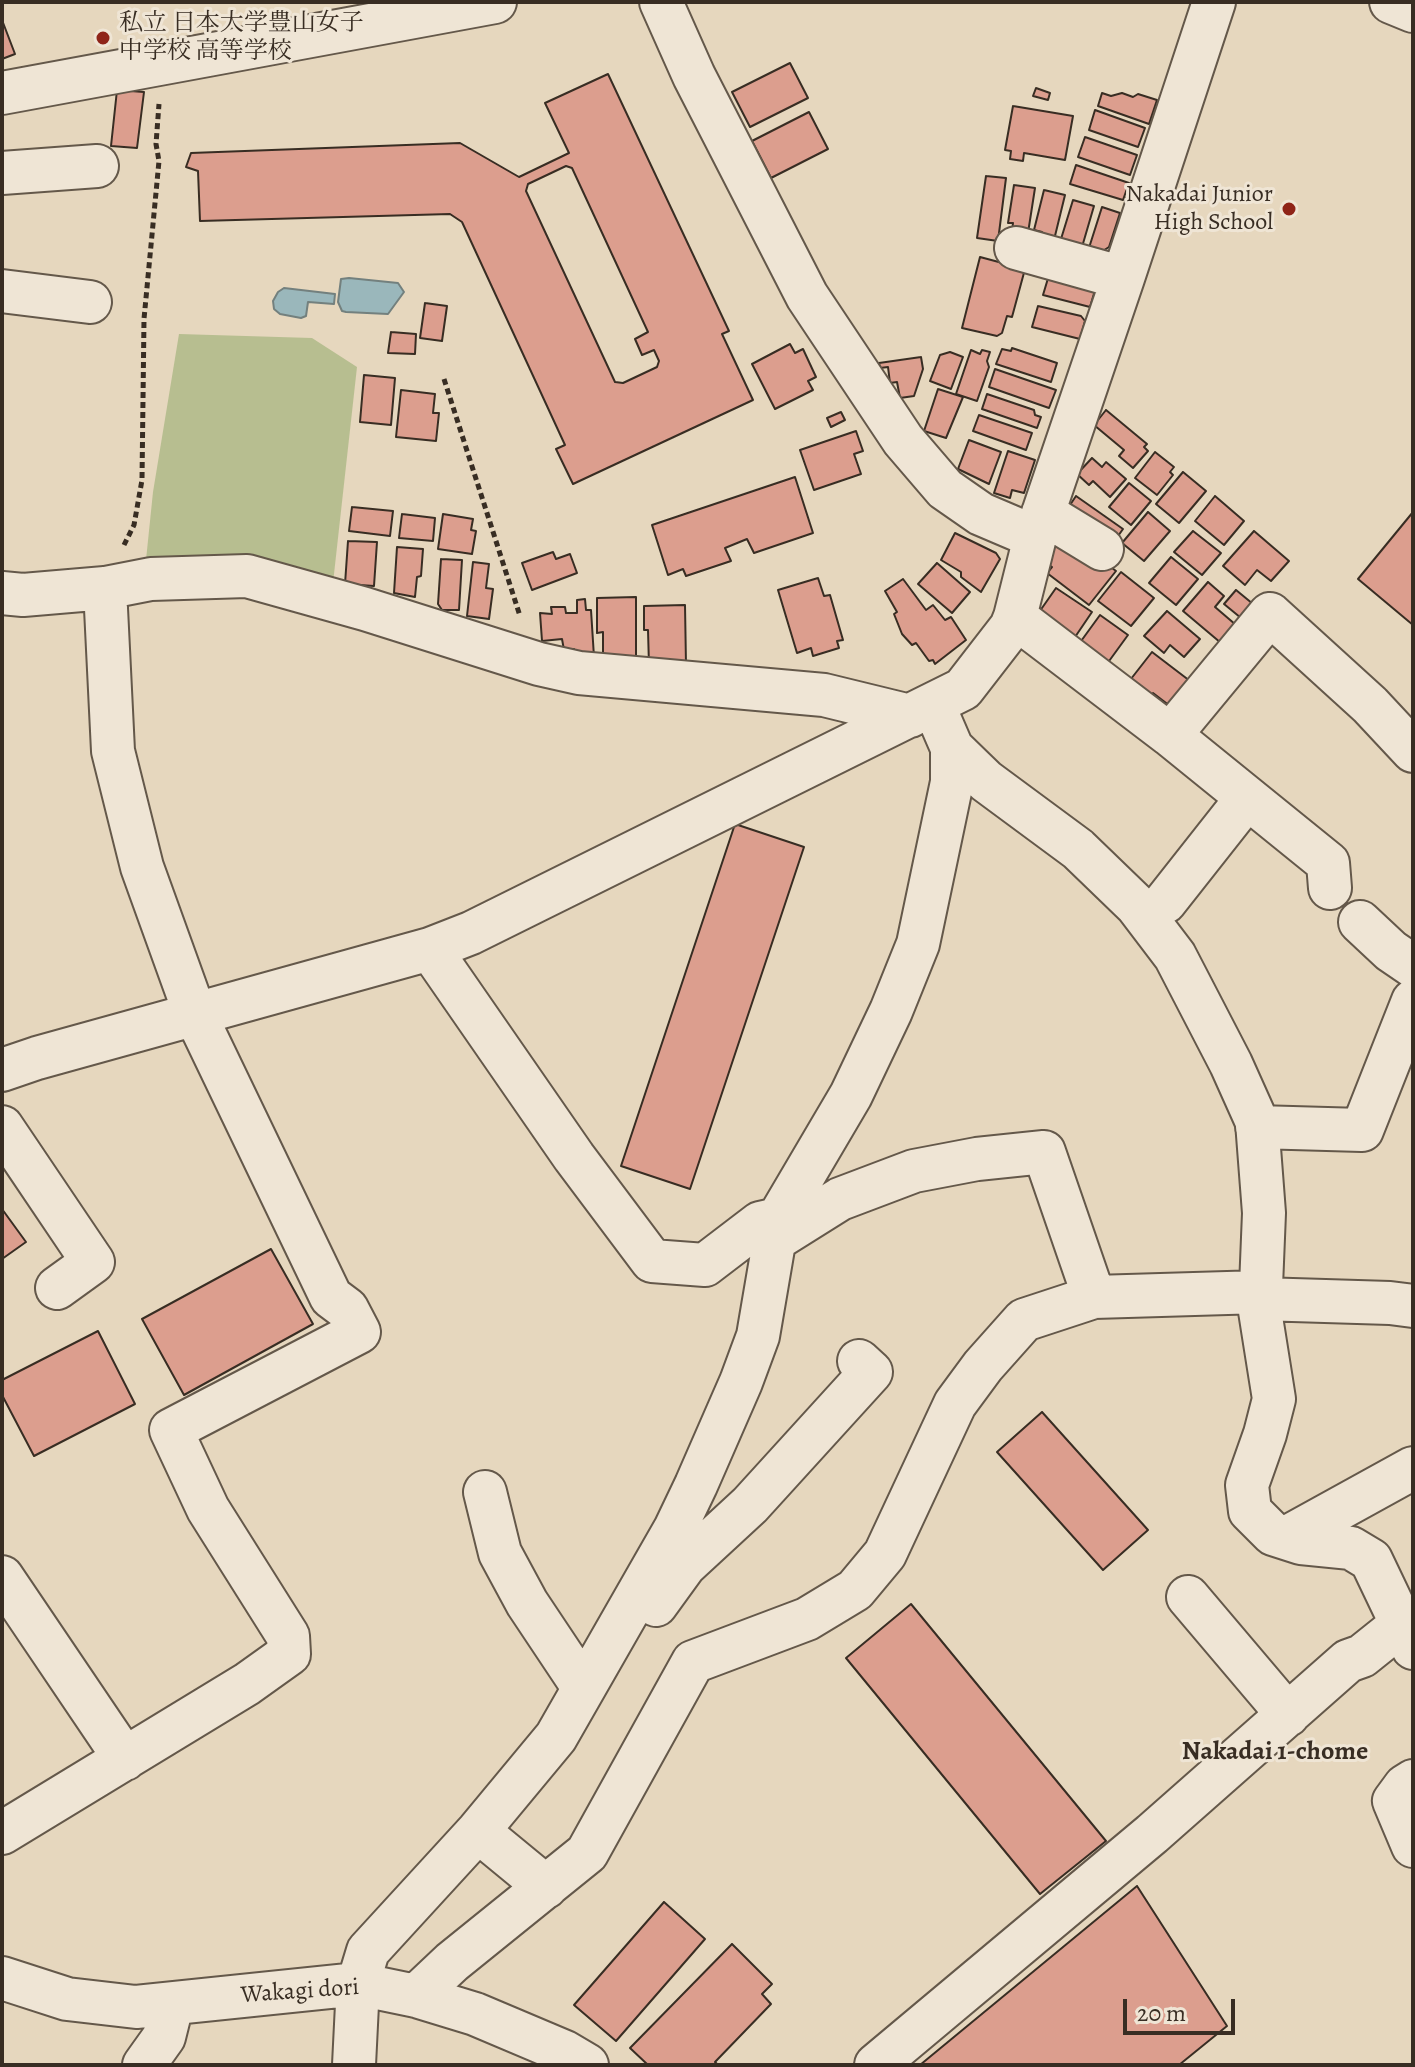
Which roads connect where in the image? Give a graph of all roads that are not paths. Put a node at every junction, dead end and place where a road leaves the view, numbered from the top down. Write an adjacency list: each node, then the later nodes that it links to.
1 (495, 2): 6 (street)
2 (661, 2): 13 (street)
3 (1214, 2): 10 (street)
4 (1391, 2): 5 (street)
5 (1413, 11)
6 (2, 93)
7 (97, 166): 8 (street)
8 (2, 173)
9 (1016, 248): 10 (street)
10 (1123, 278): 13 (street)
11 (2, 291): 12 (street)
12 (90, 302)
13 (1039, 525): 14 (street); 17 (street)
14 (1102, 549)
15 (113, 586): 16 (street); 18 (street); 29 (street)
16 (2, 593)
17 (1015, 617): 18 (street); 19 (street)
18 (922, 710): 20 (street); 26 (street)
19 (1170, 735): 21 (street); 22 (street)
20 (952, 748): 24 (street); 33 (street)
21 (1413, 751)
22 (1247, 798): 23 (street); 24 (street)
23 (1330, 888)
24 (1155, 911): 32 (street)
25 (1360, 922): 27 (street)
26 (430, 949): 29 (street); 33 (street)
27 (1413, 966)
28 (1413, 1001): 32 (street)
29 (195, 1014): 30 (street); 47 (street)
30 (2, 1070)
31 (2, 1127): 34 (street)
32 (1257, 1127): 35 (street)
33 (776, 1230): 36 (street); 45 (street)
34 (57, 1288)
35 (1260, 1295): 36 (street); 37 (street); 41 (street)
36 (1094, 1297): 52 (street)
37 (1413, 1306)
38 (859, 1361): 45 (street)
39 (1413, 1468): 41 (street)
40 (485, 1492): 45 (street)
41 (1286, 1538): 44 (street)
42 (2, 1577): 47 (street)
43 (1188, 1597): 46 (street)
44 (1407, 1636): 46 (street)
45 (592, 1671): 49 (street)
46 (1288, 1715): 60 (street)
47 (125, 1759): 50 (street)
48 (1413, 1781): 51 (street)
49 (478, 1831): 52 (street); 54 (street)
50 (2, 1833)
51 (1413, 1846)
52 (546, 1887): 55 (street)
53 (2, 1978): 56 (street, Wakagi dori)
54 (358, 1984): 55 (street, Wakagi dori); 56 (street, Wakagi dori); 58 (street)
55 (416, 1996): 59 (street, Wakagi dori)
56 (172, 2005): 57 (street)
57 (144, 2065)
58 (354, 2065)
59 (587, 2065)
60 (876, 2065)

